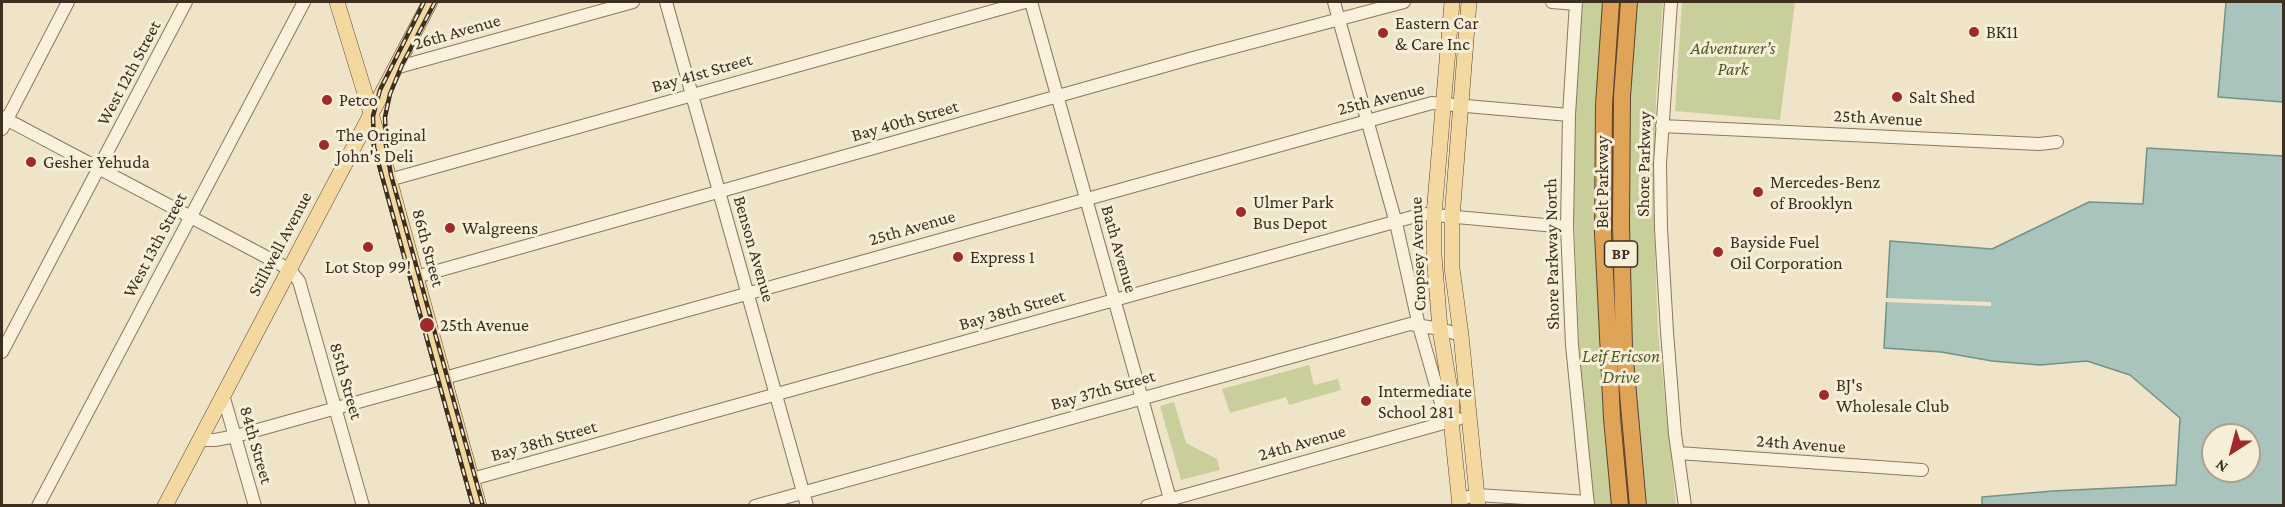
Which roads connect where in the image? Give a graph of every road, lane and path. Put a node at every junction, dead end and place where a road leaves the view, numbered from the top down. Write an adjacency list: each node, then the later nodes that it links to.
1 (68, 2): 28 (street)
2 (186, 2): 31 (street, West 12th Street)
3 (304, 2): 36 (street, West 13th Street)
4 (337, 2): 25 (main road, 86th Street)
5 (430, 2): 20 (main road, Stillwell Avenue)
6 (633, 2): 20 (street, 26th Avenue)
7 (666, 2): 21 (street, Benson Avenue)
8 (1026, 2): 21 (street, Bay 41st Street)
9 (1031, 2): 22 (street, Bath Avenue)
10 (1334, 2): 19 (street)
11 (1404, 2): 19 (street, Bay 40th Street)
12 (1452, 2): 23 (main road, Cropsey Avenue)
13 (1469, 2): 24 (main road, Cropsey Avenue)
14 (1552, 2): 18 (street)
15 (1611, 2): 73 (highway, Belt Parkway / BP)
16 (1629, 2): 74 (highway, Belt Parkway / BP)
17 (1671, 2): 29 (street, Shore Parkway)
18 (1576, 3): 26 (street, Shore Parkway North)
19 (1339, 19): 22 (street, Bay 40th Street); 27 (street)
20 (395, 68): 25 (main road, Stillwell Avenue)
21 (692, 94): 32 (street, Bay 41st Street); 33 (street, Benson Avenue)
22 (1058, 98): 33 (street, Bay 40th Street); 34 (street, Bath Avenue)
23 (1443, 104): 24 (street, 25th Avenue); 27 (street, 25th Avenue); 35 (main road, Cropsey Avenue)
24 (1460, 106): 26 (street, 25th Avenue); 37 (main road, Cropsey Avenue)
25 (371, 113): 32 (main road, 86th Street); 40 (main road, Stillwell Avenue)
26 (1569, 115): 39 (street, Shore Parkway North)
27 (1367, 121): 34 (street, 25th Avenue); 38 (street)
28 (3, 122): 31 (street)
29 (1662, 126): 30 (street, 25th Avenue); 57 (street, Shore Parkway)
30 (2056, 142)
31 (99, 168): 36 (street); 47 (street, West 12th Street)
32 (389, 180): 41 (main road, 86th Street)
33 (719, 192): 41 (street, Bay 40th Street); 42 (street, Benson Avenue)
34 (1086, 199): 42 (street, 25th Avenue); 43 (street, Bath Avenue)
35 (1434, 215): 37 (street, Bay 38th Street); 38 (street, Bay 38th Street); 45 (main road, Cropsey Avenue)
36 (190, 217): 40 (street); 65 (street, West 13th Street)
37 (1452, 218): 39 (street, Bay 38th Street); 46 (main road, Cropsey Avenue)
38 (1396, 223): 43 (street, Bay 38th Street); 44 (street)
39 (1567, 227): 64 (street, Shore Parkway North)
40 (289, 269): 50 (main road, Stillwell Avenue); 52 (street, 85th Street)
41 (416, 278): 48 (main road, 86th Street)
42 (748, 293): 48 (street, 25th Avenue); 49 (street, Benson Avenue)
43 (1115, 300): 49 (street, Bay 38th Street); 51 (street, Bath Avenue)
44 (1419, 326): 45 (street, Bay 37th Street); 51 (street, Bay 37th Street); 54 (street)
45 (1440, 329): 46 (street, Bay 37th Street); 54 (main road, Cropsey Avenue)
46 (1461, 335): 53 (main road, Cropsey Avenue)
47 (2, 352)
48 (443, 378): 52 (street, 25th Avenue); 59 (main road, 86th Street)
49 (776, 394): 59 (street, Bay 38th Street); 60 (street, Benson Avenue)
50 (223, 395): 55 (street, 84th Street); 56 (main road, Stillwell Avenue)
51 (1142, 398): 60 (street, Bay 37th Street); 62 (street, Bath Avenue)
52 (336, 408): 55 (street, 25th Avenue); 68 (street, 85th Street)
53 (1468, 418): 54 (street, 24th Avenue); 61 (main road, Cropsey Avenue)
54 (1451, 420): 62 (street, 24th Avenue); 63 (main road, Cropsey Avenue)
55 (236, 436): 56 (street, 25th Avenue); 67 (street, 84th Street)
56 (200, 440): 66 (main road, Stillwell Avenue)
57 (1678, 453): 58 (street, 24th Avenue); 75 (street, Shore Parkway)
58 (1922, 470)
59 (472, 480): 69 (main road, 86th Street)
60 (803, 492): 70 (street, Bay 37th Street); 71 (street, Benson Avenue)
61 (1477, 500): 63 (street); 64 (street)
62 (1171, 502): 72 (street, 24th Avenue)
63 (1460, 502)
64 (1588, 504)
65 (38, 506)
66 (165, 506)
67 (255, 506)
68 (363, 506)
69 (479, 506)
70 (755, 506)
71 (807, 506)
72 (1147, 506)
73 (1620, 506)
74 (1638, 506)
75 (1685, 506)

